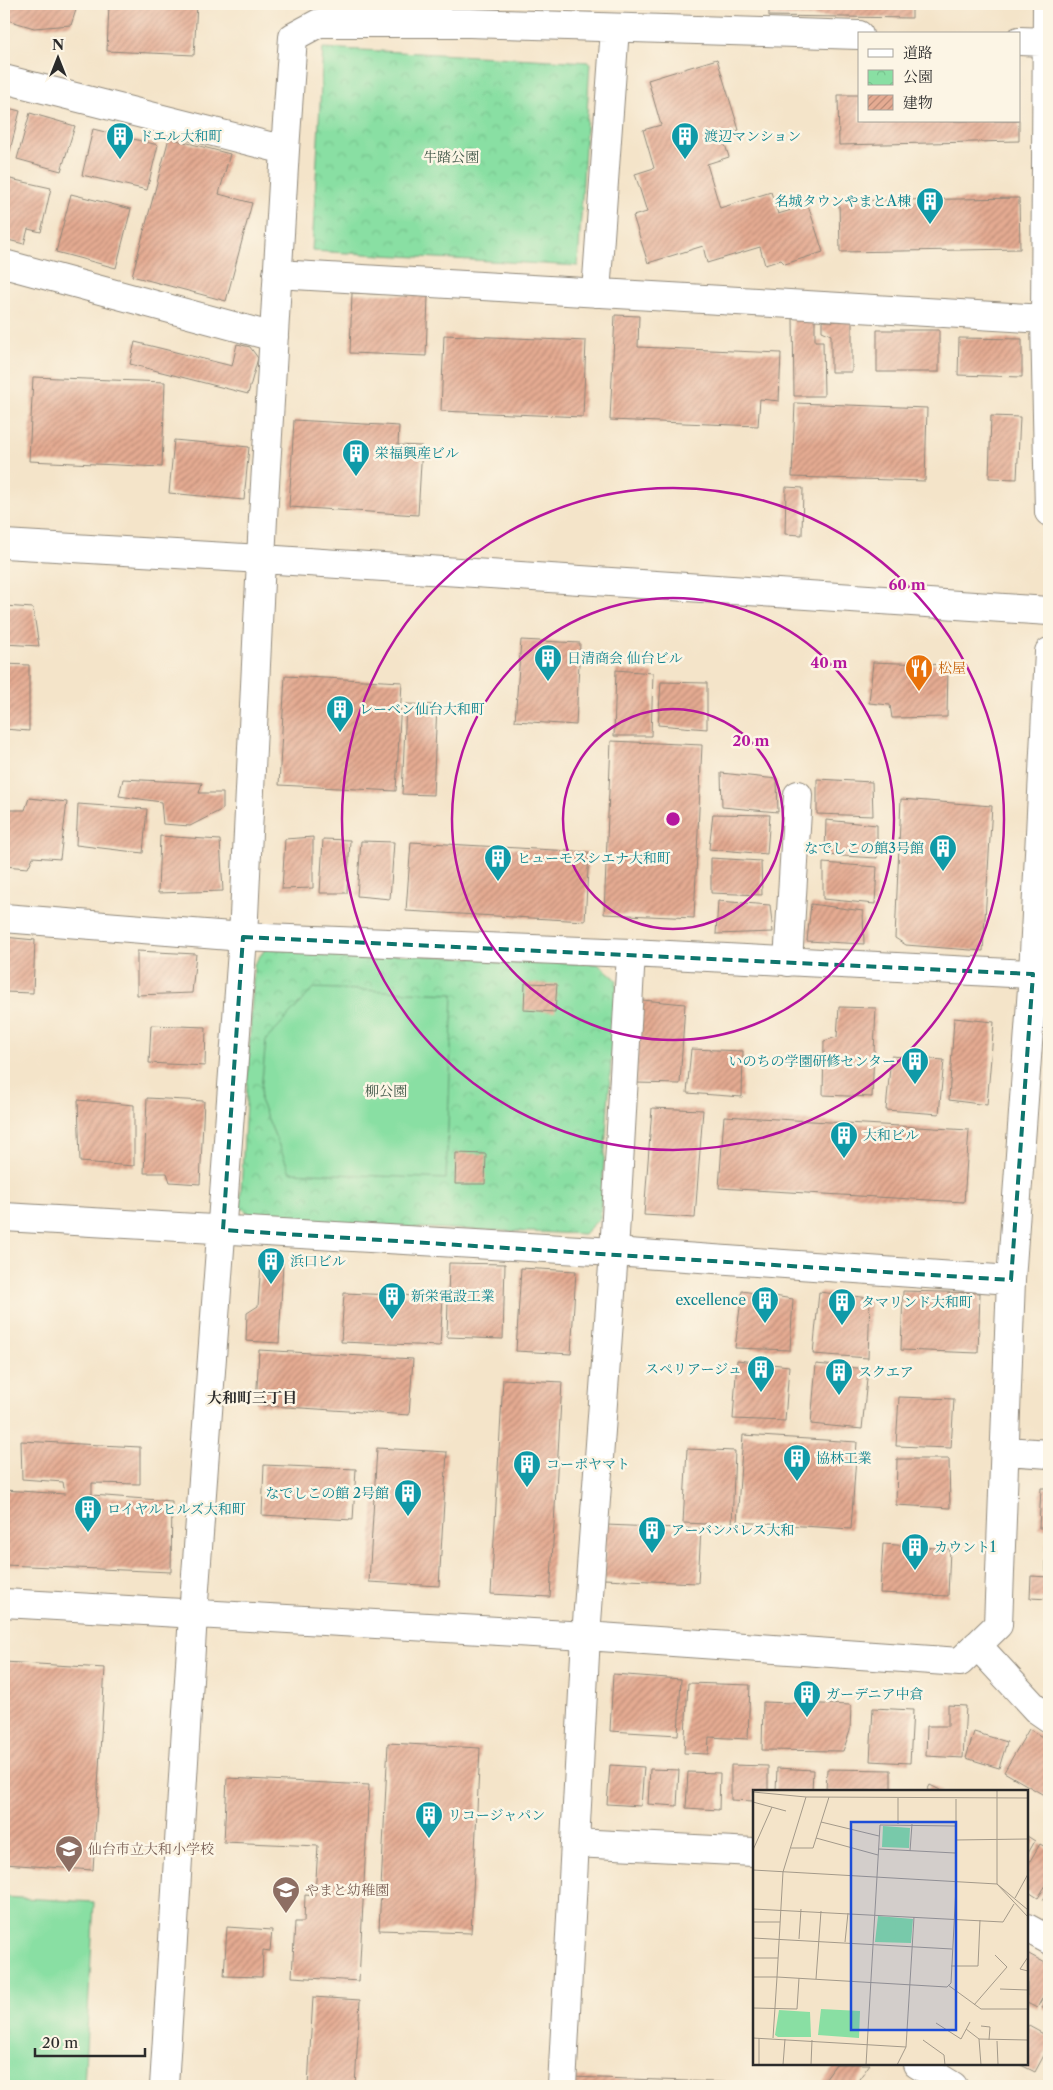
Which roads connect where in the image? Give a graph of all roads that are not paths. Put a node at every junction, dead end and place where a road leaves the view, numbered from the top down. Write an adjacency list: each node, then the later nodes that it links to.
1 (1047, 4): 6 (street)
2 (469, 13): 3 (street); 8 (street)
3 (615, 28): 4 (street); 12 (street)
4 (858, 36)
5 (1020, 41): 6 (street)
6 (1046, 42): 9 (street)
7 (4, 79): 8 (street)
8 (285, 150): 11 (street)
9 (1047, 186): 13 (street)
10 (4, 264): 14 (street)
11 (278, 274): 12 (street); 14 (street)
12 (596, 293): 13 (street)
13 (1045, 318): 15 (street)
14 (274, 337): 17 (street)
15 (1049, 512)
16 (4, 544): 17 (street)
17 (262, 559): 18 (street); 23 (street)
18 (1049, 611)
19 (1049, 652): 22 (street)
20 (798, 794): 25 (street)
21 (4, 918): 23 (street)
22 (1042, 922): 26 (street)
23 (243, 937): 24 (street); 28 (street)
24 (631, 953): 25 (street); 29 (street)
25 (788, 962): 26 (street)
26 (1041, 975): 30 (street)
27 (4, 1217): 28 (street)
28 (223, 1230): 29 (street); 34 (street)
29 (614, 1252): 30 (street); 35 (street)
30 (1011, 1280): 31 (street)
31 (1004, 1451): 32 (street); 36 (street)
32 (1049, 1454)
33 (4, 1603): 34 (street)
34 (193, 1615): 35 (street); 43 (street)
35 (586, 1636): 36 (street); 38 (street)
36 (978, 1645): 37 (street)
37 (1049, 1718)
38 (575, 1843): 39 (street); 44 (street)
39 (753, 1852)
40 (1028, 1929): 41 (street)
41 (1049, 1940)
42 (919, 2065): 45 (street)
43 (164, 2086)
44 (562, 2086)
45 (953, 2086)

